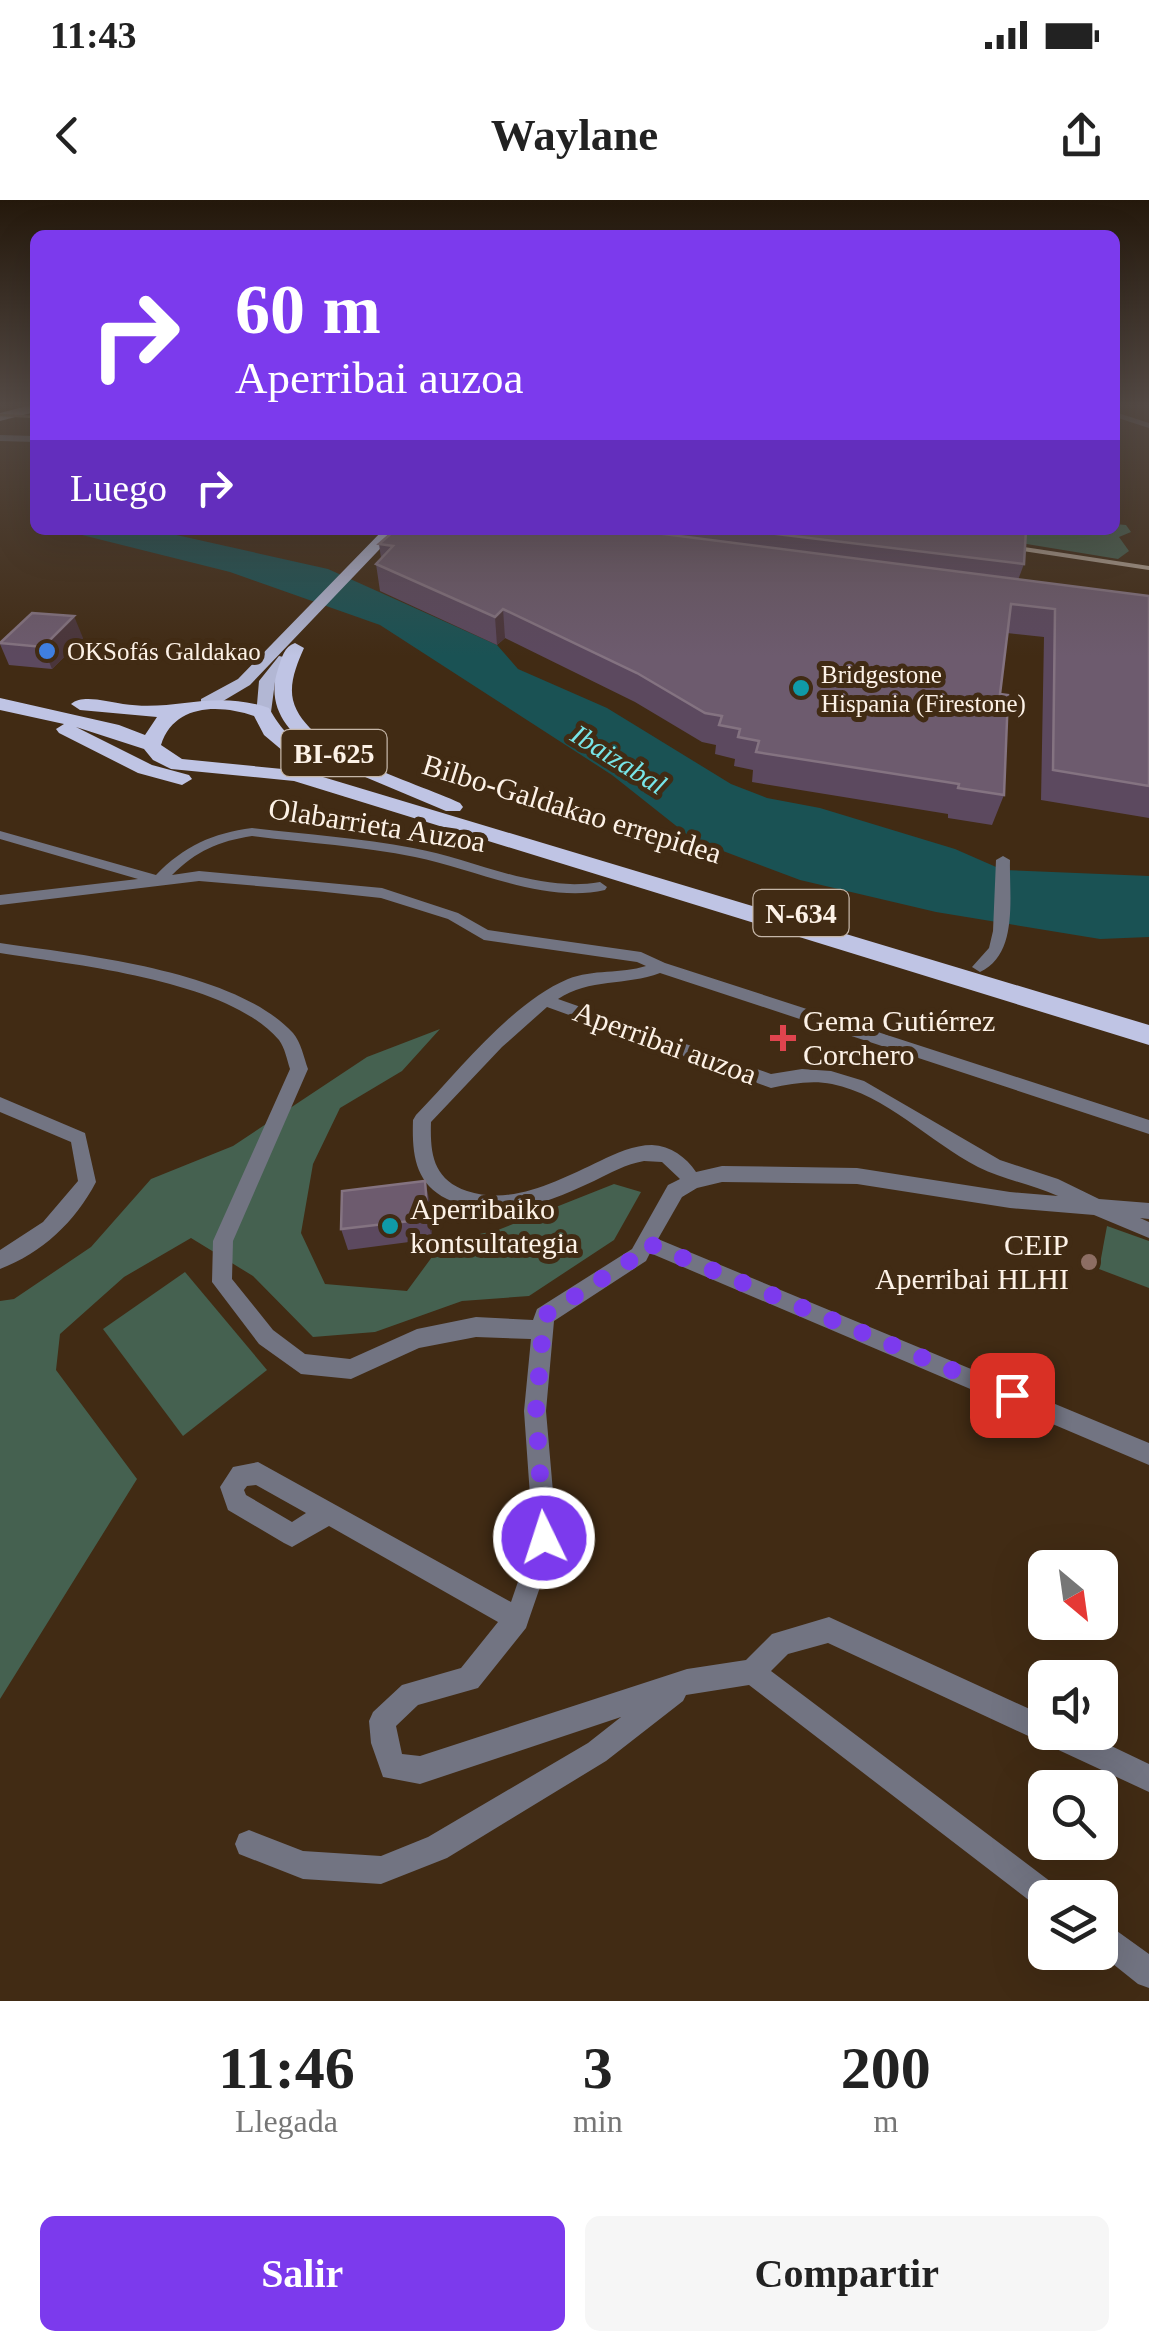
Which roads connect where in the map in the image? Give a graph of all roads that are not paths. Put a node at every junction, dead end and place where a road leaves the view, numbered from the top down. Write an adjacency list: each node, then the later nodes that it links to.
1 (386, 535): 3 (main road, BI-625)
2 (405, 535): 3 (main road, BI-625)
3 (294, 638): 5 (main road, BI-625); 8 (main road, BI-625); 11 (highway, BI-625)
4 (0, 689): 7 (highway, Bilbo-Galdakao errepidea / N-634)
5 (207, 703): 7 (highway, Bilbo-Galdakao errepidea / N-634); 8 (highway, Bilbo-Galdakao errepidea / N-634)
6 (0, 706): 9 (highway, Bilbo-Galdakao errepidea); 12 (highway, Bilbo-Galdakao errepidea)
7 (178, 711): 9 (highway)
8 (266, 722): 10 (highway); 11 (highway, Bilbo-Galdakao errepidea / N-634)
9 (150, 745): 10 (highway, Bilbo-Galdakao errepidea)
10 (217, 765): 12 (highway, Bilbo-Galdakao errepidea)
11 (453, 807): 20 (highway, Bilbo-Galdakao errepidea / N-634)
12 (411, 811): 15 (highway, Bilbo-Galdakao errepidea)
13 (0, 836): 16 (street)
14 (1003, 860): 20 (street)
15 (594, 876): 16 (street, Olabarrieta Auzoa); 23 (highway, Bilbo-Galdakao errepidea / N-634)
16 (159, 880): 17 (street); 19 (street)
17 (0, 900)
18 (0, 948): 32 (street)
19 (658, 966): 21 (street); 25 (street)
20 (980, 967): 22 (highway, Bilbo-Galdakao errepidea / N-634)
21 (544, 1000): 26 (street, Aperribai auzoa); 27 (street, Aperribai auzoa)
22 (1149, 1018)
23 (1149, 1036)
24 (0, 1104): 31 (street)
25 (1149, 1127)
26 (692, 1181): 27 (street, Aperribai auzoa); 30 (street)
27 (1095, 1207): 28 (street, Aperribai auzoa); 29 (street, Aperribai auzoa)
28 (1149, 1211)
29 (1149, 1230)
30 (647, 1243): 32 (street); 33 (street)
31 (0, 1260)
32 (542, 1330): 35 (street)
33 (1149, 1454)
34 (329, 1513): 35 (street)
35 (517, 1619): 37 (street)
36 (752, 1672): 37 (street); 38 (street); 42 (street)
37 (686, 1682): 41 (street)
38 (1028, 1722)
39 (1089, 1750): 40 (street)
40 (1149, 1778)
41 (261, 1849)
42 (1028, 1882)
43 (1118, 1950): 44 (street)
44 (1149, 1974)

